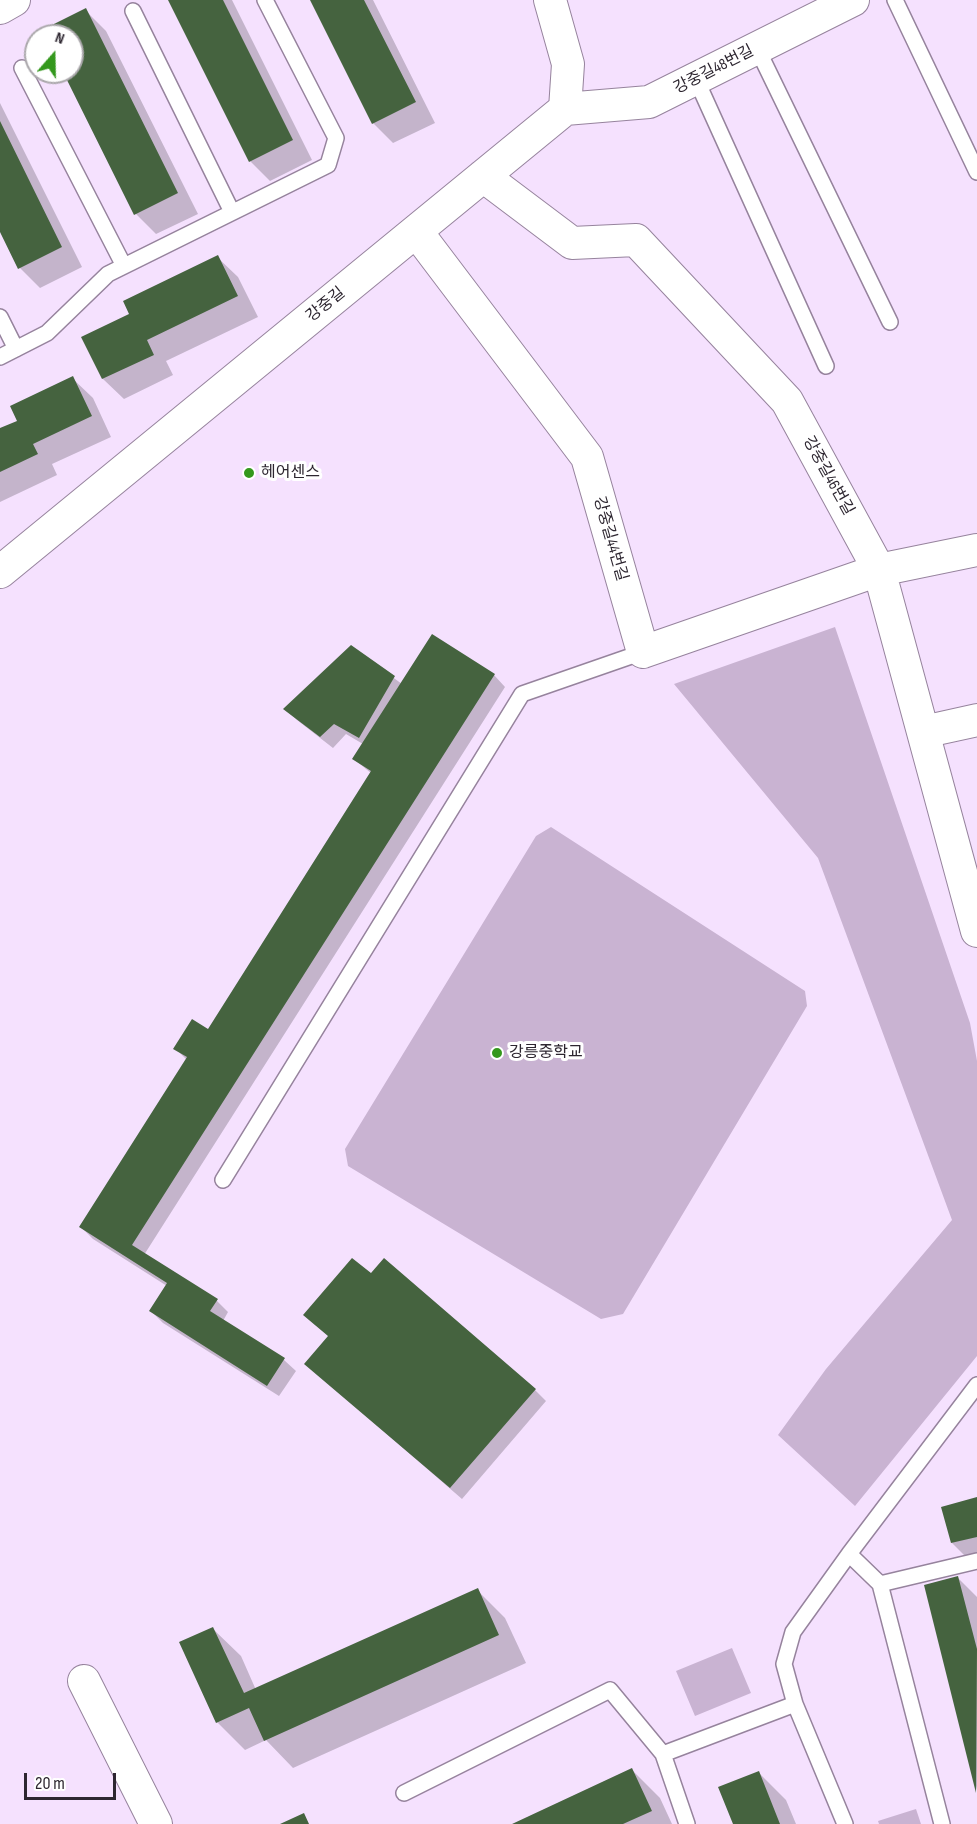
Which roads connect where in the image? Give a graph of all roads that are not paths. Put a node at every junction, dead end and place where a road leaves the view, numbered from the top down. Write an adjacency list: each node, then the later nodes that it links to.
1 (14, 0): 6 (street)
2 (265, 0): 14 (lane)
3 (550, 0): 11 (street)
4 (853, 0): 8 (street, 강중길48번길)
5 (895, 0): 12 (lane)
6 (0, 8)
7 (133, 11): 14 (lane)
8 (757, 48): 10 (street, 강중길48번길); 18 (lane)
9 (22, 68): 16 (lane)
10 (696, 79): 11 (street, 강중길48번길); 21 (lane)
11 (566, 109): 13 (street, 강중길)
12 (977, 172)
13 (483, 176): 15 (street, 강중길); 23 (street, 강중길46번길)
14 (232, 212): 16 (lane)
15 (416, 231): 24 (street, 강중길); 25 (street, 강중길44번길)
16 (124, 266): 19 (lane)
17 (0, 316): 19 (lane)
18 (890, 322)
19 (16, 349): 20 (lane)
20 (0, 357)
21 (826, 366)
22 (977, 550): 23 (street)
23 (879, 570): 25 (street); 27 (street, 강중길46번길)
24 (0, 572)
25 (643, 652): 29 (lane)
26 (977, 720): 27 (street)
27 (923, 732): 28 (street, 강중길46번길)
28 (975, 912)
29 (223, 1180)
30 (977, 1385): 31 (lane)
31 (849, 1554): 33 (lane); 35 (lane)
32 (977, 1560): 33 (lane)
33 (880, 1584): 41 (lane)
34 (84, 1681): 38 (street)
35 (795, 1704): 36 (lane); 40 (lane)
36 (663, 1754): 37 (lane); 39 (lane)
37 (404, 1793)
38 (156, 1824)
39 (687, 1824)
40 (845, 1824)
41 (942, 1824)

